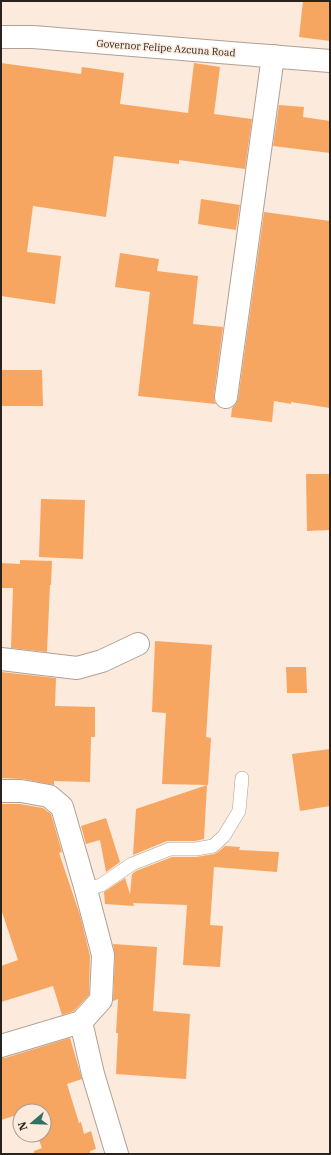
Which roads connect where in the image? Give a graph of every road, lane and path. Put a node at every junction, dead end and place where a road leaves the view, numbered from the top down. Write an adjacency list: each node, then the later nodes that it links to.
1 (1, 37): 2 (street, Governor Felipe Azcuna Road)
2 (273, 56): 3 (street, Governor Felipe Azcuna Road); 4 (street)
3 (330, 61)
4 (226, 397)
5 (138, 644): 6 (street)
6 (1, 659)
7 (242, 778): 9 (lane)
8 (1, 791): 9 (street)
9 (86, 890): 10 (street)
10 (81, 1022): 11 (street); 12 (street)
11 (1, 1046)
12 (117, 1154)

